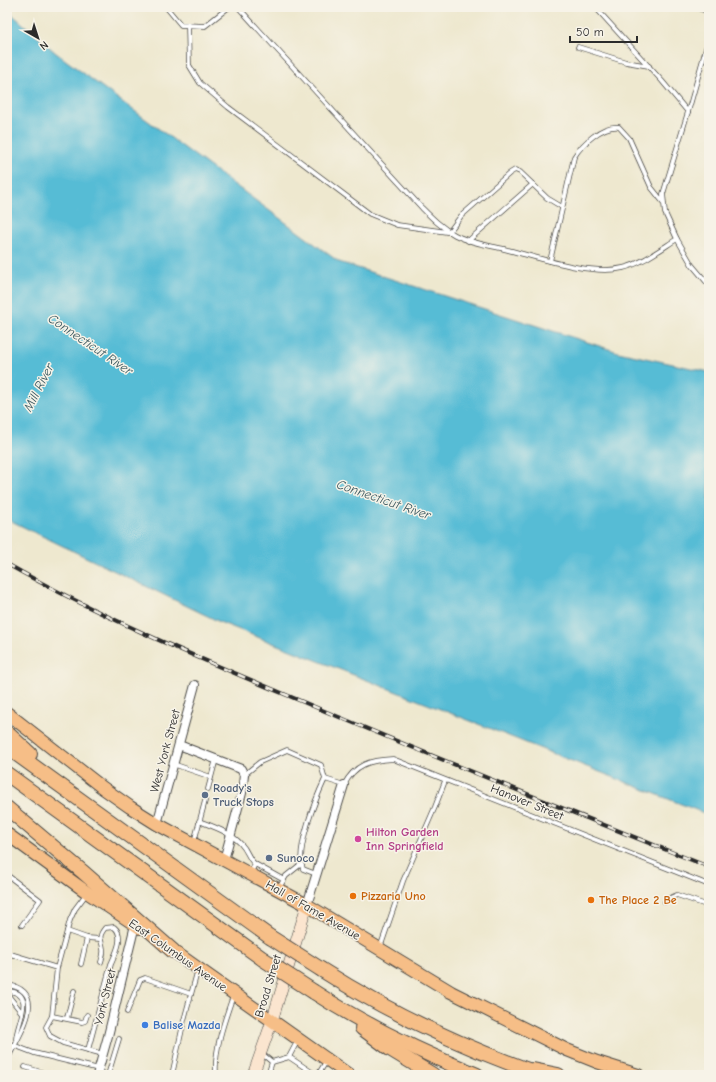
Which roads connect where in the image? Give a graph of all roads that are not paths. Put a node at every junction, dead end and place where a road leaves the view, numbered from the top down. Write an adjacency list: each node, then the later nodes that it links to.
1 (166, 7): 7 (lane)
2 (229, 7): 7 (lane)
3 (238, 7): 15 (lane)
4 (594, 7): 10 (lane)
5 (695, 7): 6 (lane)
6 (709, 12)
7 (188, 25): 15 (lane)
8 (709, 38): 11 (lane)
9 (578, 47): 10 (lane)
10 (649, 66): 11 (lane)
11 (688, 112): 13 (lane)
12 (533, 184): 14 (lane); 15 (lane); 17 (lane)
13 (663, 202): 14 (lane); 16 (lane)
14 (562, 207): 18 (lane)
15 (449, 232): 17 (lane)
16 (677, 239): 18 (lane); 19 (lane)
17 (468, 240): 18 (lane)
18 (550, 261)
19 (709, 285)
20 (195, 685): 23 (street, West York Street)
21 (7, 713): 38 (main road, Hall of Fame Avenue)
22 (7, 733): 34 (highway)
23 (179, 745): 25 (street); 26 (street, West York Street)
24 (7, 747): 34 (highway)
25 (216, 759): 28 (street); 29 (lane)
26 (174, 764): 29 (lane); 38 (street, West York Street)
27 (7, 774): 70 (highway, bridge)
28 (244, 775): 30 (lane); 40 (street)
29 (211, 777): 33 (lane)
30 (325, 779): 32 (lane); 43 (lane)
31 (445, 781): 32 (lane, Hanover Street); 47 (lane, Hanover Street); 58 (lane)
32 (344, 785): 45 (street)
33 (208, 789)
34 (78, 797): 88 (highway, bridge)
35 (205, 801): 37 (lane)
36 (7, 808): 59 (highway)
37 (200, 821): 40 (lane); 41 (lane)
38 (157, 824): 41 (main road, Hall of Fame Avenue)
39 (7, 834): 49 (main road, East Columbus Avenue)
40 (231, 835): 42 (street); 44 (lane)
41 (193, 844): 42 (main road, Hall of Fame Avenue)
42 (224, 860): 44 (main road, Hall of Fame Avenue)
43 (301, 864): 45 (lane); 48 (lane)
44 (253, 869): 48 (main road, Hall of Fame Avenue)
45 (316, 874): 51 (street)
46 (7, 875): 53 (lane)
47 (708, 884)
48 (281, 885): 51 (main road, Hall of Fame Avenue)
49 (88, 893): 54 (main road, East Columbus Avenue); 55 (lane)
50 (665, 902): 52 (lane)
51 (307, 905): 58 (main road, Hall of Fame Avenue); 76 (main road, Broad Street)
52 (709, 906)
53 (22, 925)
54 (135, 925): 59 (main road, East Columbus Avenue); 82 (street, York Street)
55 (67, 931): 56 (lane); 63 (lane)
56 (87, 938): 57 (lane); 62 (lane)
57 (100, 939): 61 (lane); 80 (lane)
58 (379, 948): 102 (main road, Hall of Fame Avenue)
59 (173, 951): 64 (main road, East Columbus Avenue)
60 (7, 953): 63 (lane)
61 (101, 962)
62 (81, 964)
63 (58, 968): 74 (lane)
64 (198, 969): 68 (lane); 69 (main road, East Columbus Avenue)
65 (7, 985): 79 (lane)
66 (74, 991): 75 (lane)
67 (7, 992): 72 (lane); 72 (lane)
68 (191, 994): 71 (lane); 93 (lane)
69 (233, 994): 76 (main road, East Columbus Avenue); 94 (lane)
70 (319, 995): 98 (highway); 99 (highway)
71 (127, 1012)
72 (22, 1013): 79 (lane)
73 (88, 1015): 75 (lane)
74 (52, 1016): 75 (lane); 80 (lane)
75 (67, 1018)
76 (272, 1021): 78 (main road, East Columbus Avenue); 81 (main road, Broad Street)
77 (119, 1039): 92 (lane)
78 (298, 1040): 83 (lane); 85 (main road, East Columbus Avenue)
79 (15, 1043): 84 (lane); 89 (lane)
80 (88, 1050): 82 (lane)
81 (261, 1053): 86 (lane); 95 (main road, Broad Street)
82 (103, 1054): 89 (street, York Street)
83 (289, 1057): 86 (lane); 97 (lane)
84 (7, 1060)
85 (327, 1060): 90 (main road, East Columbus Avenue); 97 (lane)
86 (272, 1062): 96 (lane)
87 (25, 1067): 91 (lane)
88 (518, 1067): 100 (highway); 101 (highway)
89 (98, 1072)
90 (344, 1074)
91 (51, 1075)
92 (108, 1075)
93 (172, 1075)
94 (219, 1075)
95 (253, 1075)
96 (268, 1075)
97 (317, 1075)
98 (433, 1075)
99 (477, 1075)
100 (542, 1075)
101 (558, 1075)
102 (638, 1075)

